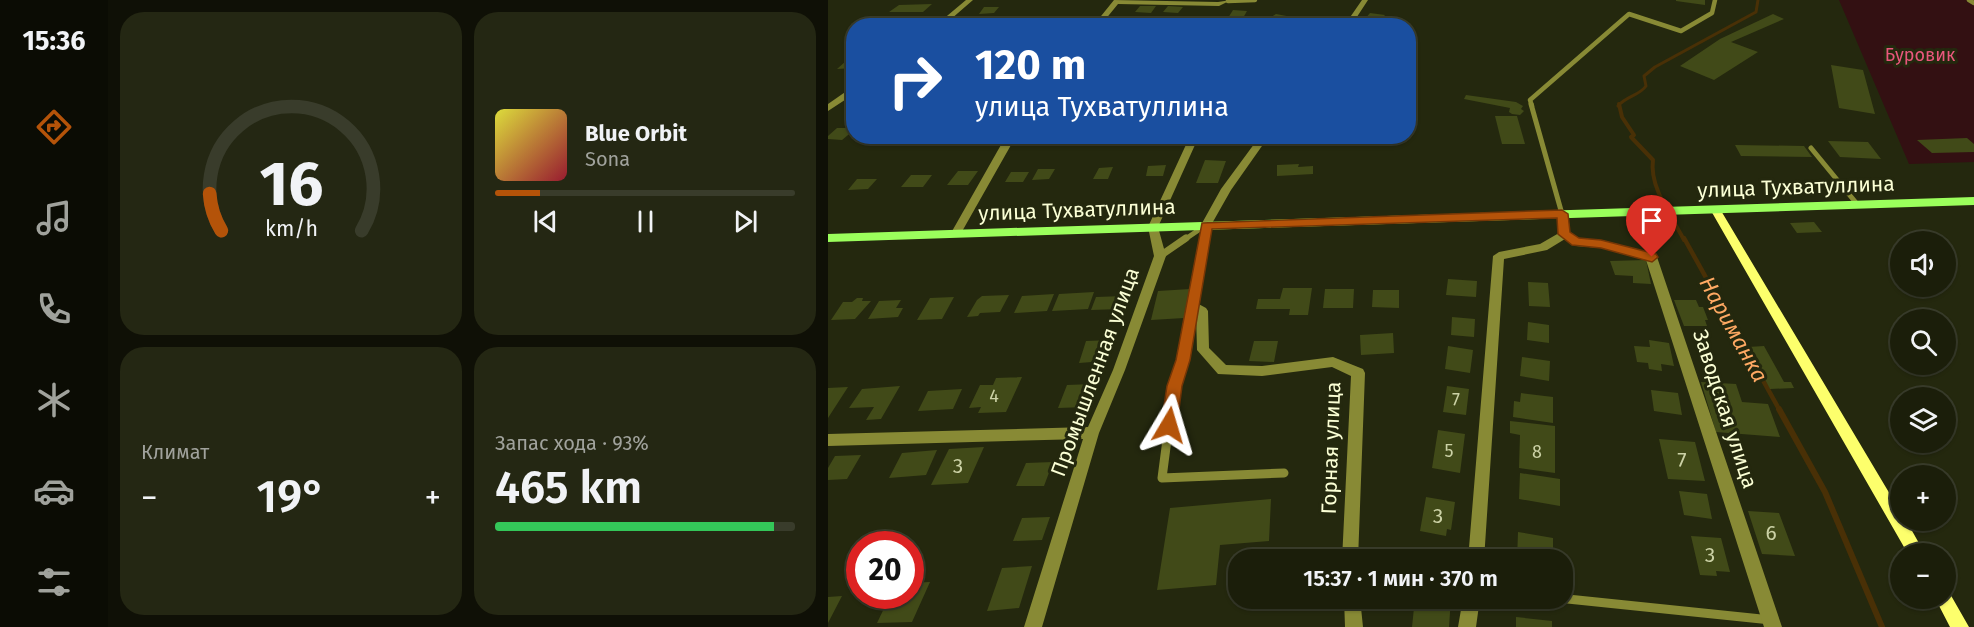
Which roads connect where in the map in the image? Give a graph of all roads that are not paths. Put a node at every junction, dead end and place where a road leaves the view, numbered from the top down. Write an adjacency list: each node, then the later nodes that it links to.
1 (970, 0): 9 (street)
2 (1255, 0): 7 (lane)
3 (1365, 0): 11 (street)
4 (1715, 0): 21 (lane)
5 (1969, 0): 8 (lane)
6 (1118, 1): 7 (street); 10 (street)
7 (1228, 1)
8 (1974, 3)
9 (949, 18)
10 (1103, 18)
11 (1353, 18)
12 (846, 96): 13 (street)
13 (828, 108)
14 (1007, 144): 24 (street)
15 (1191, 144): 23 (street)
16 (1259, 144): 22 (street)
17 (1811, 148): 19 (lane)
18 (1974, 201): 19 (main road, улица Тухватуллина)
19 (1857, 204): 20 (main road, улица Тухватуллина)
20 (1715, 209): 21 (main road, улица Тухватуллина); 32 (street)
21 (1562, 214): 22 (main road, улица Тухватуллина); 25 (street)
22 (1206, 225): 23 (main road, улица Тухватуллина); 27 (lane); 28 (lane)
23 (1153, 227): 24 (main road, улица Тухватуллина); 27 (street, Промышленная улица)
24 (956, 233): 26 (main road, улица Тухватуллина)
25 (1564, 234): 34 (street); 39 (street, Заводская улица)
26 (828, 238)
27 (1160, 256): 29 (street, Промышленная улица)
28 (1192, 305): 31 (lane); 33 (street, Горная улица)
29 (1092, 433): 30 (street); 40 (street, Промышленная улица)
30 (828, 440)
31 (1284, 473)
32 (1911, 543)
33 (1350, 549)
34 (1477, 549)
35 (1573, 600): 39 (lane)
36 (1353, 609): 41 (street)
37 (1470, 609): 42 (street)
38 (1949, 609): 43 (street)
39 (1772, 623)
40 (1033, 627)
41 (1354, 627)
42 (1467, 627)
43 (1960, 627)

